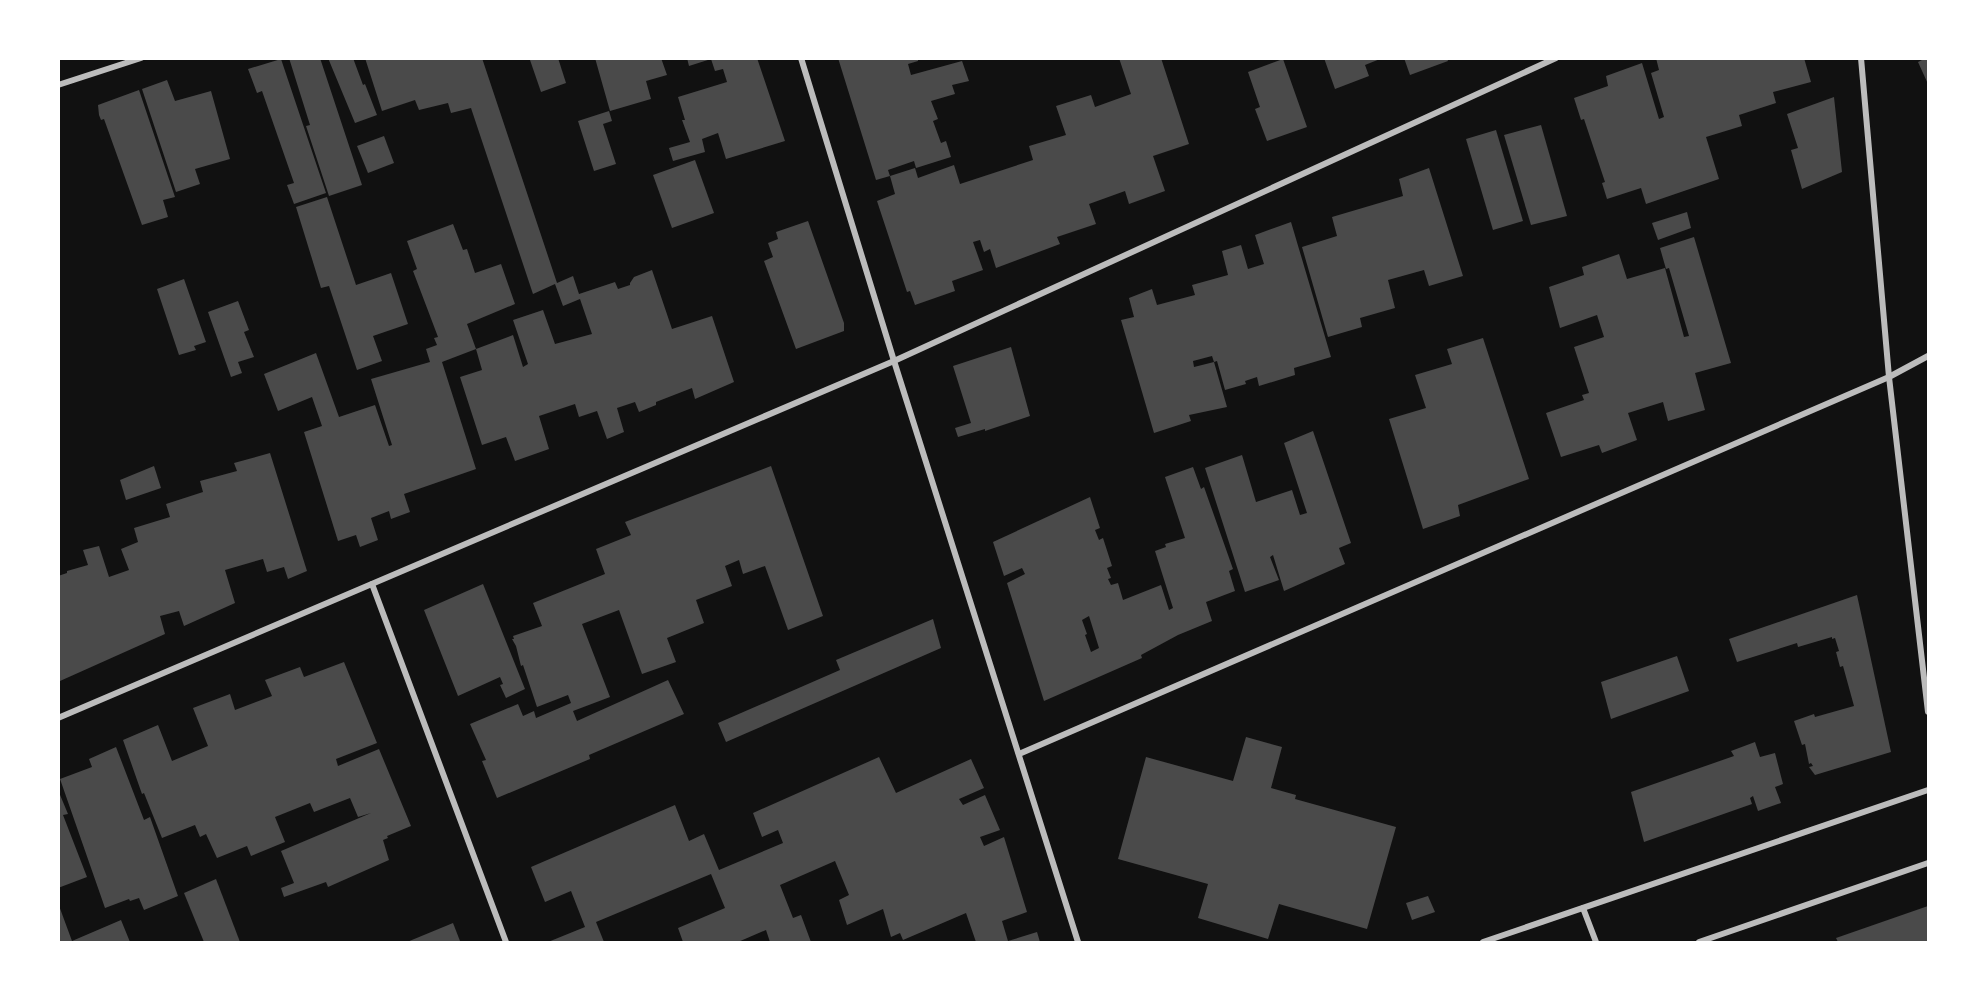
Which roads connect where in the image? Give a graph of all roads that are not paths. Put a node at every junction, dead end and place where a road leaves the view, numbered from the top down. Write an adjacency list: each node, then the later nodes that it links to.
1 (141, 58): 5 (street)
2 (801, 58): 7 (street)
3 (1556, 58): 7 (street)
4 (1861, 58): 8 (street)
5 (58, 85)
6 (1929, 356): 8 (street)
7 (894, 361): 9 (street); 12 (street)
8 (1888, 376): 10 (street); 12 (street)
9 (372, 584): 11 (street); 16 (street)
10 (1929, 712)
11 (58, 718)
12 (1019, 754): 17 (street)
13 (1929, 790): 15 (street)
14 (1929, 863): 20 (street)
15 (1583, 908): 18 (street); 19 (street)
16 (506, 942)
17 (1078, 942)
18 (1483, 942)
19 (1596, 942)
20 (1699, 942)

